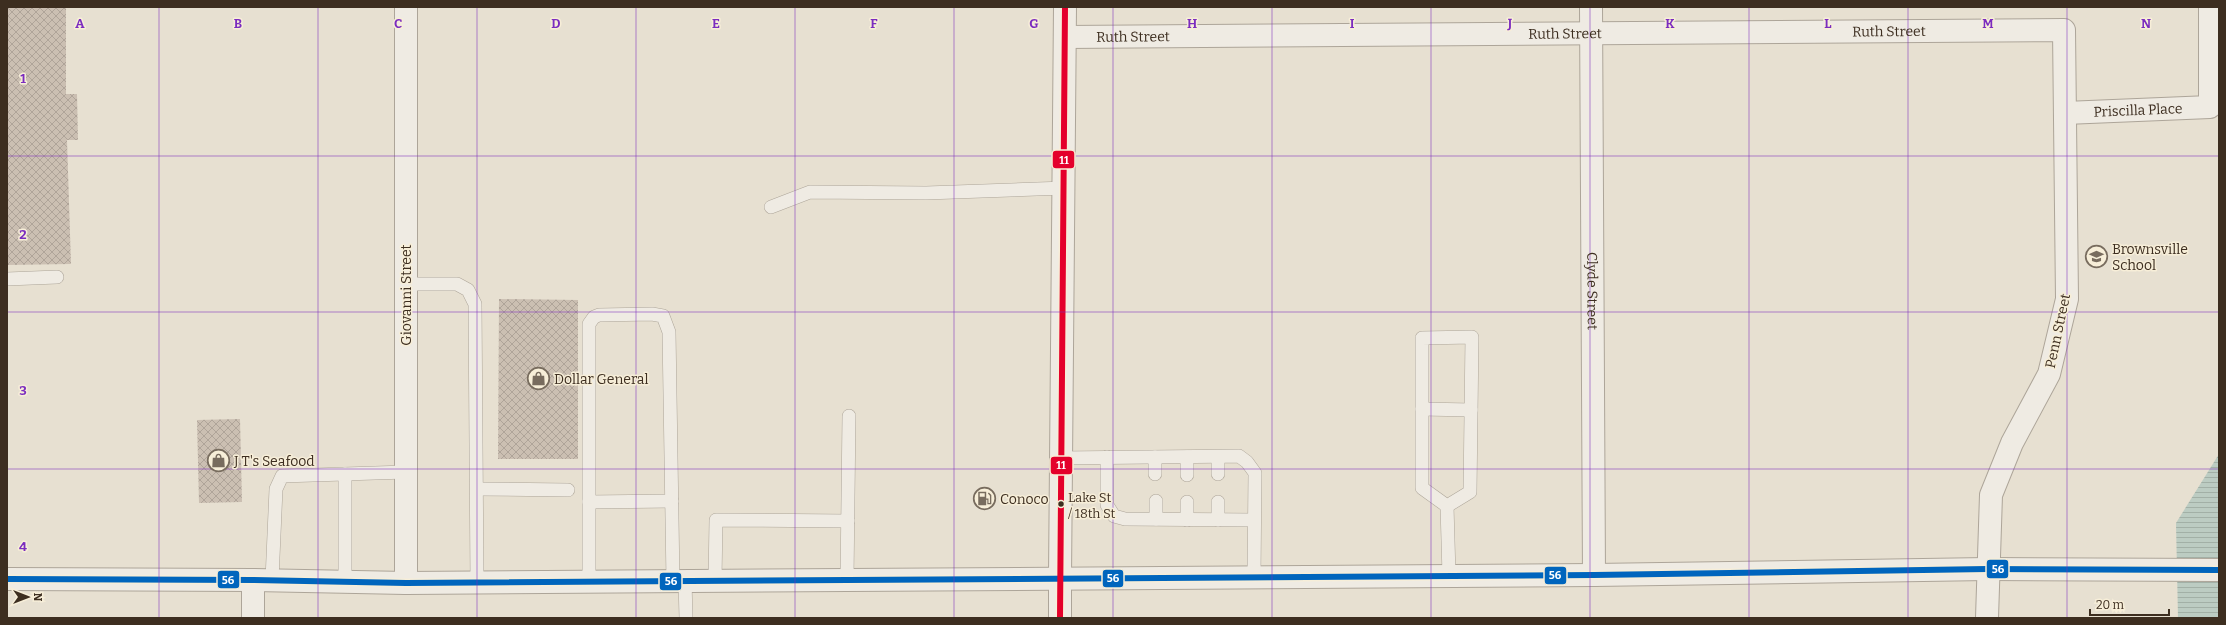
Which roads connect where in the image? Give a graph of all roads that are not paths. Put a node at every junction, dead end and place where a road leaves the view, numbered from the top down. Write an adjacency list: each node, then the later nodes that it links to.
1 (406, 7): 15 (street, Giovanni Street)
2 (1065, 7): 7 (street)
3 (1591, 7): 6 (street, Clyde Street)
4 (2210, 7): 9 (street)
5 (2064, 30): 6 (street, Ruth Street); 10 (street, Penn Street)
6 (1591, 33): 7 (street, Ruth Street); 45 (street, Clyde Street)
7 (1065, 37): 11 (street)
8 (2219, 88): 9 (street)
9 (2210, 107): 10 (street, Priscilla Place)
10 (2065, 113): 42 (street, Penn Street)
11 (1065, 188): 12 (lane); 23 (street)
12 (771, 207)
13 (57, 277): 14 (lane)
14 (7, 279)
15 (406, 284): 24 (street, Giovanni Street); 29 (lane)
16 (1422, 409): 17 (lane); 17 (lane); 36 (lane)
17 (1471, 410): 36 (lane)
18 (849, 416): 41 (lane)
19 (1218, 456): 22 (lane); 27 (lane); 40 (lane)
20 (1107, 457): 21 (lane); 23 (lane); 37 (lane)
21 (1155, 457): 22 (lane); 26 (lane)
22 (1187, 457): 28 (lane)
23 (1062, 458): 47 (street)
24 (406, 472): 25 (lane); 56 (street, Giovanni Street)
25 (345, 474): 50 (lane); 53 (lane)
26 (1155, 474)
27 (1218, 474)
28 (1187, 475)
29 (477, 490): 30 (lane); 54 (lane)
30 (568, 490)
31 (672, 501): 33 (lane); 33 (lane); 52 (lane)
32 (1156, 501): 37 (lane)
33 (589, 502): 55 (lane)
34 (1187, 502): 38 (lane)
35 (1218, 502): 39 (lane)
36 (1447, 506): 44 (lane)
37 (1156, 519): 38 (lane)
38 (1187, 520): 39 (lane)
39 (1218, 520): 40 (lane)
40 (1254, 520): 46 (lane)
41 (848, 521): 49 (lane); 51 (lane)
42 (1987, 569): 43 (street); 45 (street); 60 (street, Penn Street)
43 (2219, 570)
44 (1449, 575): 45 (street); 46 (street)
45 (1594, 575)
46 (1254, 576): 47 (street)
47 (1060, 577): 49 (street); 59 (street)
48 (7, 579): 50 (street)
49 (847, 579): 51 (street)
50 (263, 580): 53 (street); 57 (street)
51 (715, 580): 52 (street)
52 (679, 581): 55 (street); 58 (lane)
53 (345, 582): 56 (street)
54 (477, 582): 55 (street); 56 (street)
55 (589, 582)
56 (406, 583)
57 (253, 618)
58 (686, 618)
59 (1060, 618)
60 (1987, 618)

